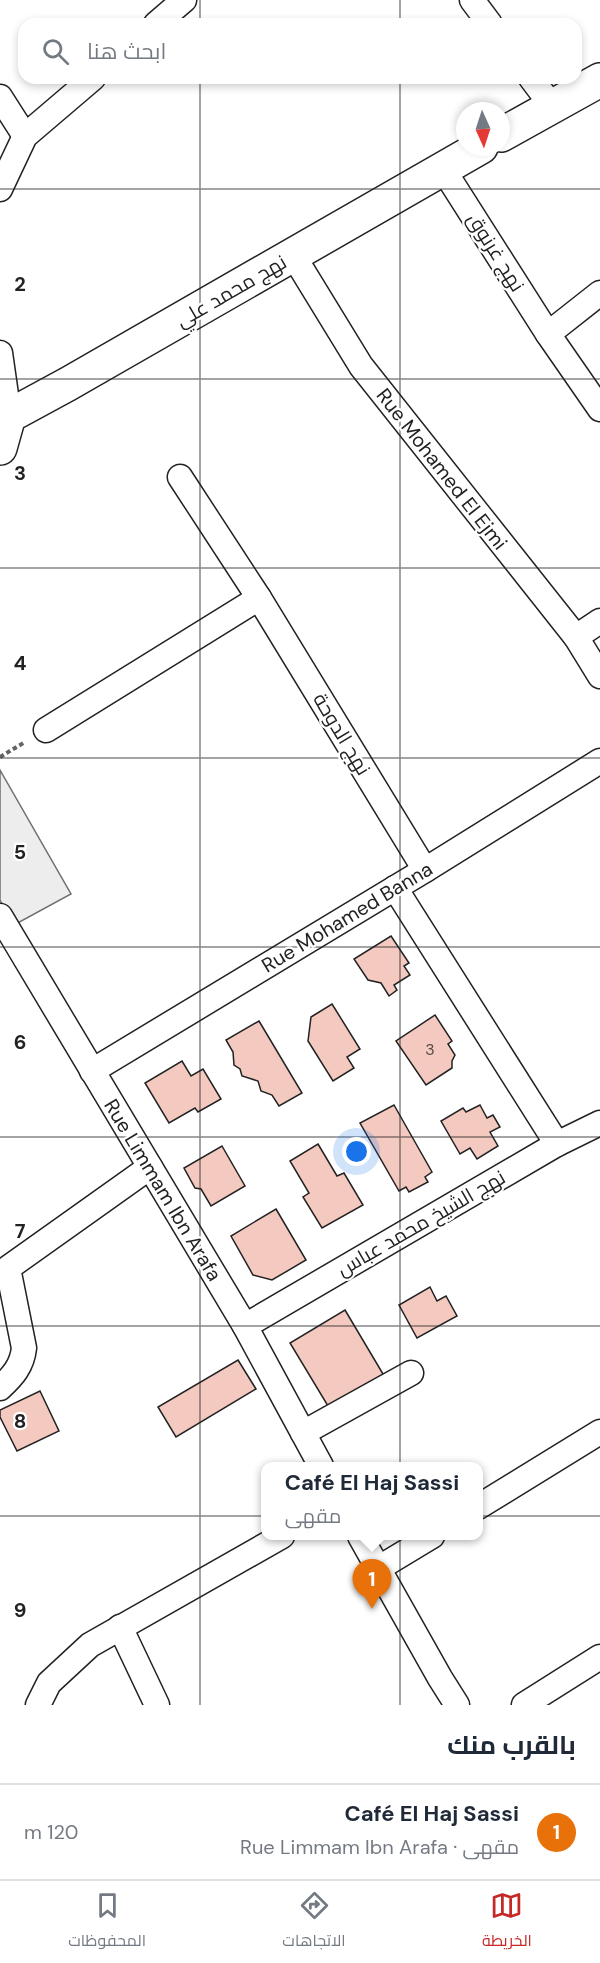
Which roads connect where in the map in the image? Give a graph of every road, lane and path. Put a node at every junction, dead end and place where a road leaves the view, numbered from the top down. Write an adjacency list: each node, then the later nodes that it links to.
1 (472, 0): 4 (street)
2 (181, 1): 3 (street)
3 (163, 18)
4 (486, 18)
5 (600, 80): 9 (street)
6 (86, 84): 11 (street)
7 (536, 84): 9 (street)
8 (0, 97): 11 (street)
9 (552, 106): 10 (street)
10 (510, 130)
11 (25, 136): 14 (street)
12 (465, 156): 13 (street, نهج محمد علي)
13 (443, 169): 15 (street, نهج محمد علي); 17 (street, نهج غرنوق)
14 (0, 189)
15 (293, 255): 20 (street, نهج محمد علي); 25 (street, Rue Mohamed El Ejmi)
16 (600, 293): 17 (street)
17 (548, 334): 19 (street, نهج غرنوق)
18 (0, 353): 20 (street)
19 (600, 409)
20 (9, 416): 21 (street)
21 (0, 447)
22 (180, 477): 23 (street, نهج الدوحة)
23 (259, 598): 27 (street); 29 (street, نهج الدوحة)
24 (600, 621): 25 (street)
25 (576, 637): 26 (street, Rue Mohamed El Ejmi)
26 (600, 676)
27 (46, 730)
28 (600, 761): 29 (street, Rue Mohamed Banna)
29 (425, 870): 30 (street, Rue Mohamed Banna)
30 (395, 888): 32 (street, Rue Mohamed Banna); 34 (street)
31 (0, 916): 32 (street, Rue Limmam Ibn Arafa)
32 (92, 1071): 35 (street, Rue Limmam Ibn Arafa)
33 (600, 1123): 34 (street, نهج الشيخ محمد عباس)
34 (557, 1144): 36 (street, نهج الشيخ محمد عباس)
35 (150, 1167): 36 (street, Rue Limmam Ibn Arafa); 38 (street)
36 (244, 1326): 40 (street, Rue Limmam Ibn Arafa)
37 (411, 1373): 40 (street)
38 (0, 1388)
39 (600, 1432): 42 (street)
40 (303, 1433): 41 (street, Rue Limmam Ibn Arafa)
41 (318, 1462)
42 (483, 1504)
43 (275, 1540): 47 (street)
44 (362, 1540): 46 (street)
45 (425, 1540): 46 (street)
46 (379, 1568): 51 (street)
47 (120, 1627): 49 (street); 50 (street)
48 (600, 1657): 52 (street)
49 (38, 1705)
50 (157, 1705)
51 (457, 1705)
52 (524, 1705)

